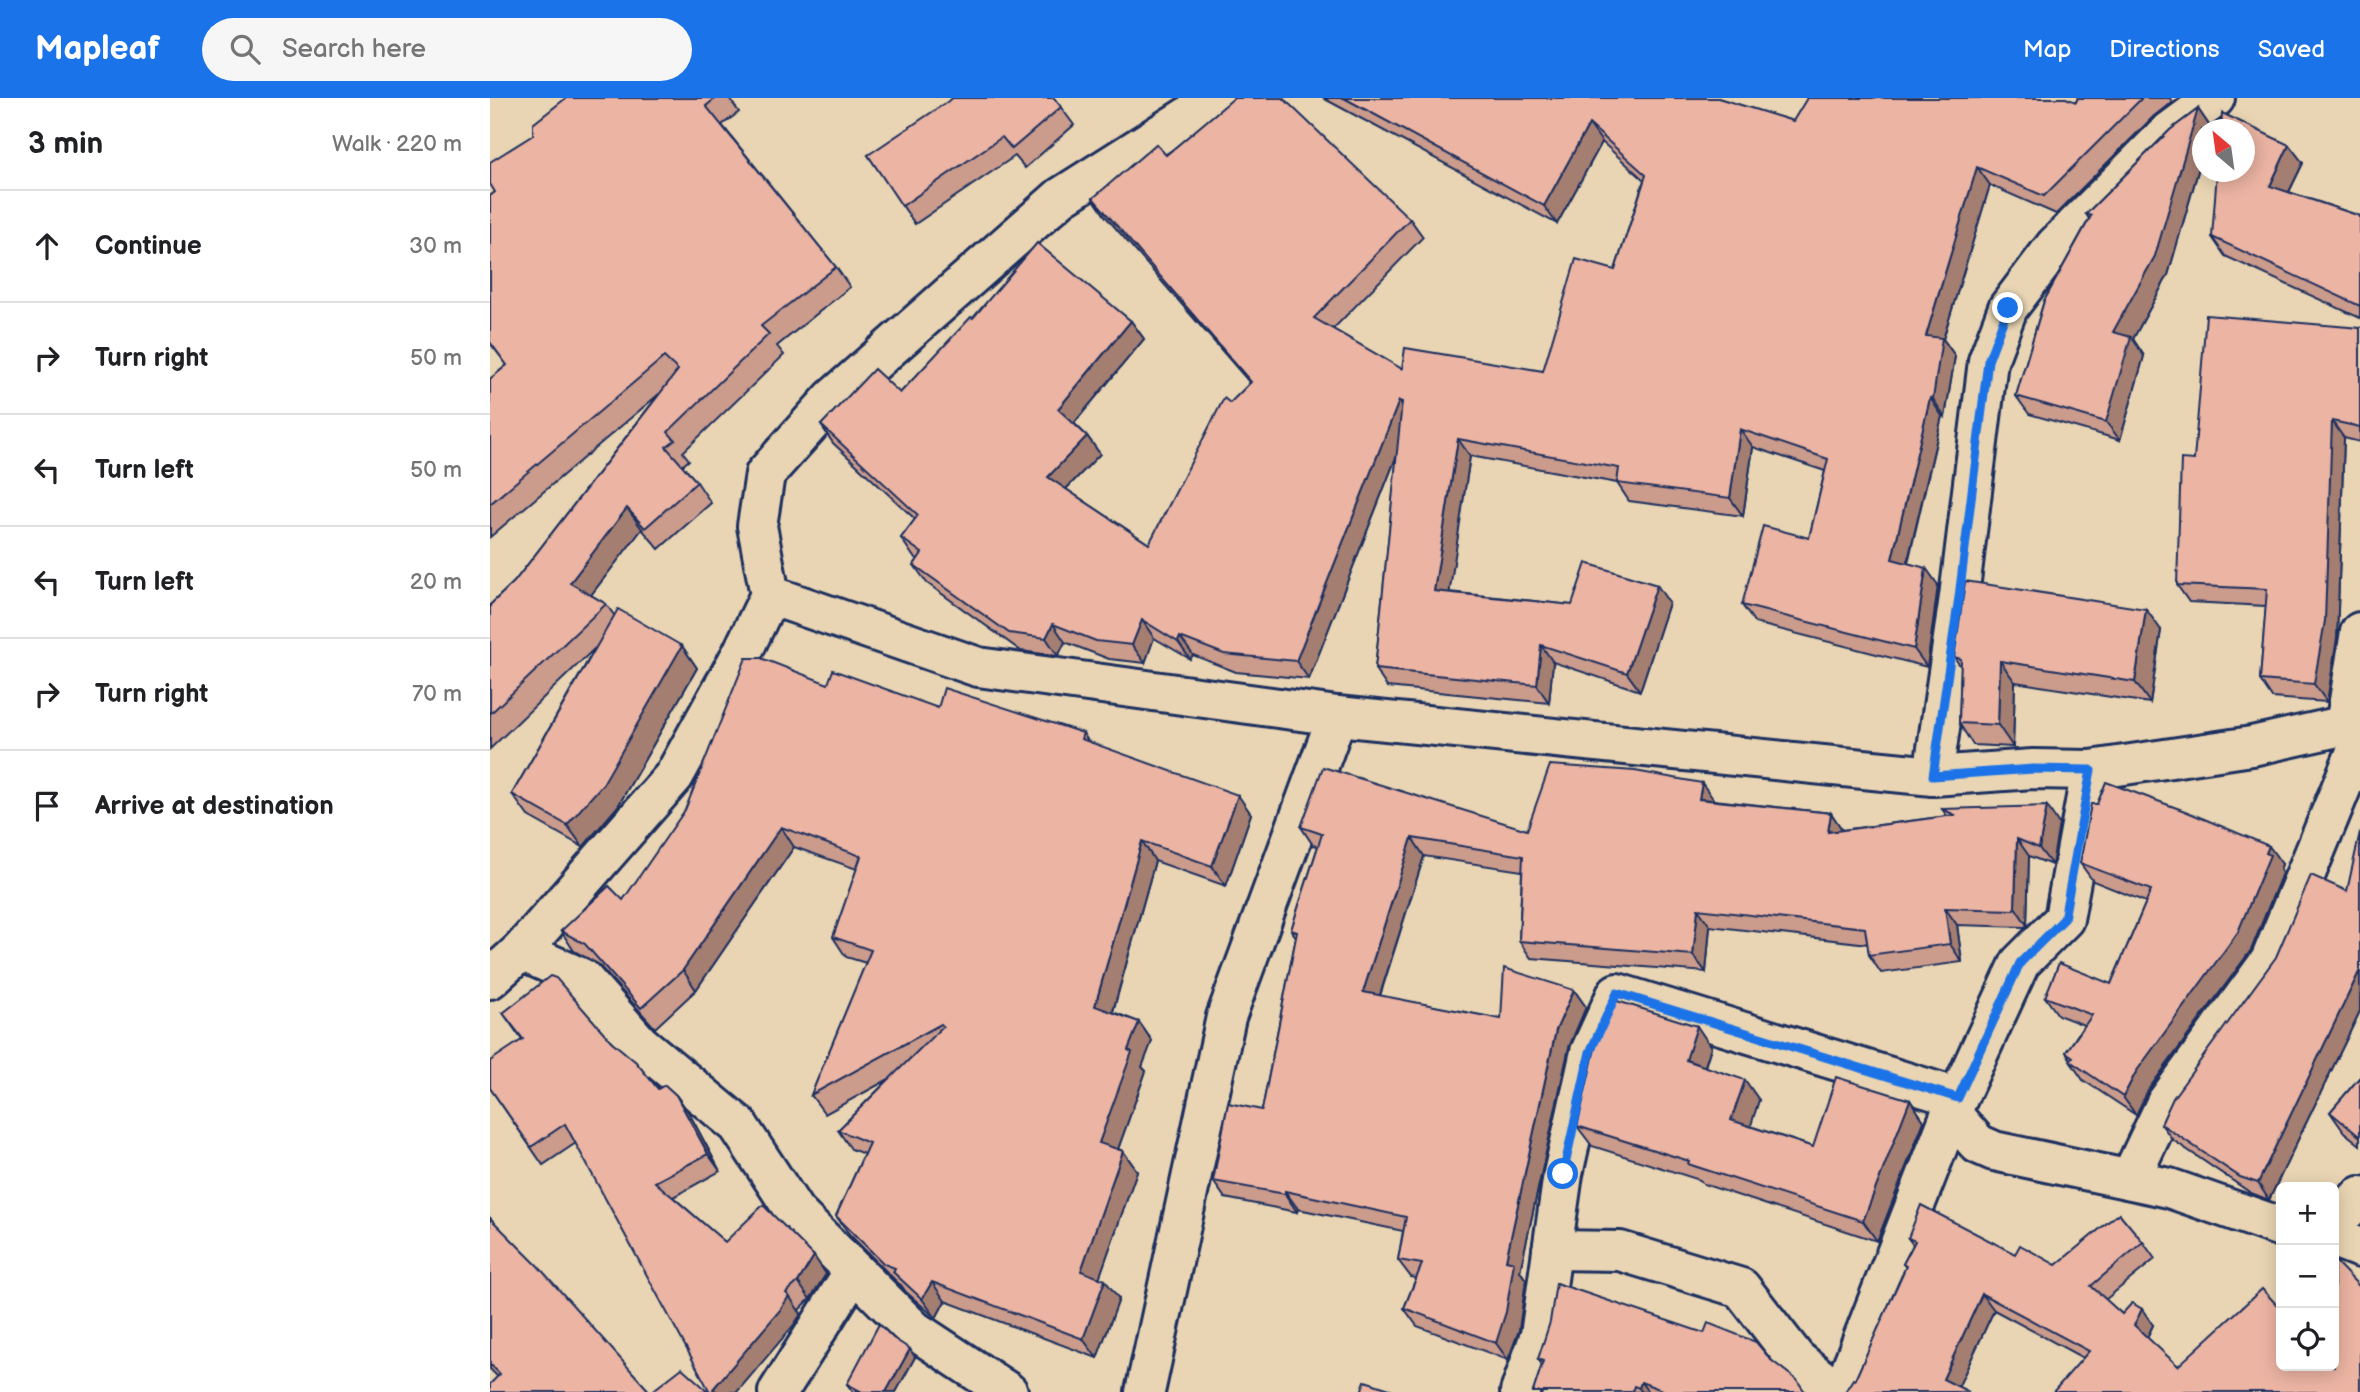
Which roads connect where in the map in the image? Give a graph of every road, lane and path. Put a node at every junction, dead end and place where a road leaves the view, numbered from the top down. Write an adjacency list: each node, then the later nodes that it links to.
1 (1217, 98): 3 (street)
2 (2214, 98): 8 (street)
3 (770, 595): 5 (street); 9 (street)
4 (2360, 632): 6 (street)
5 (1337, 716): 8 (street); 22 (street)
6 (2355, 730): 7 (street); 12 (street)
7 (2091, 770): 8 (street); 11 (street)
8 (1933, 776)
9 (521, 951): 10 (street); 19 (street)
10 (490, 979)
11 (1955, 1106): 12 (street); 18 (street); 25 (street)
12 (2130, 1179): 15 (street)
13 (2360, 1196): 14 (street)
14 (2339, 1219)
15 (2276, 1225)
16 (2339, 1240): 17 (street)
17 (2360, 1248)
18 (1552, 1250): 23 (street); 24 (street)
19 (854, 1270): 20 (street); 21 (street)
20 (778, 1392)
21 (1008, 1392)
22 (1145, 1392)
23 (1520, 1392)
24 (1830, 1392)
25 (1842, 1392)

